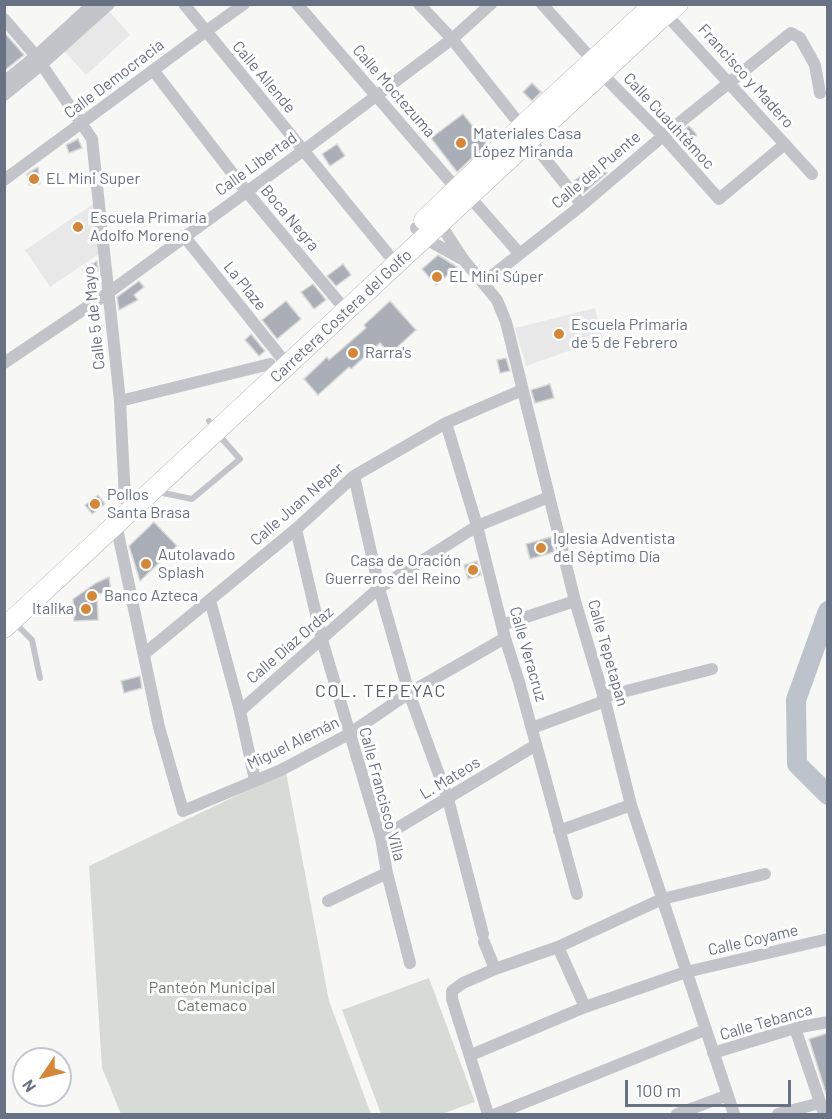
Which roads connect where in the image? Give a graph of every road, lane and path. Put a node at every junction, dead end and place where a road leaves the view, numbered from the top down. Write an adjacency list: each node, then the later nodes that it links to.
1 (93, 4): 14 (street)
2 (109, 4): 14 (street)
3 (184, 4): 11 (street, Calle Allende)
4 (244, 4): 11 (street, Calle Democracia)
5 (297, 4): 21 (street, Calle Moctezuma)
6 (419, 4): 12 (street)
7 (491, 4): 12 (street, Calle Libertad)
8 (542, 4): 13 (street)
9 (664, 7): 16 (main road, Carretera Costera del Golfo); 18 (street, Francisco y Madero); 28 (main road, Carretera Costera del Golfo)
10 (4, 18): 14 (street, Calle 5 de Mayo)
11 (205, 32): 15 (street, Calle Democracia); 27 (street, Calle Allende)
12 (452, 39): 21 (street, Calle Libertad); 22 (street)
13 (586, 53)
14 (39, 60): 17 (street); 20 (street); 23 (street, Calle 5 de Mayo)
15 (153, 70): 23 (street, Calle Democracia); 31 (street, Boca Negra)
16 (602, 74): 24 (street, Calle Cuauhtémoc); 25 (main road, Carretera Costera del Golfo)
17 (4, 82)
18 (730, 82): 19 (street, Calle del Puente); 24 (street, Calle del Puente); 26 (street, Francisco y Madero)
19 (820, 93)
20 (4, 95)
21 (375, 96): 27 (street, Calle Libertad); 32 (street, Calle Moctezuma)
22 (514, 117)
23 (82, 123): 30 (street, Calle Democracia); 41 (street, Calle 5 de Mayo)
24 (663, 136): 26 (street, Calle Cuauhtémoc); 33 (street, Calle del Puente)
25 (530, 140): 28 (main road, Carretera Costera del Golfo); 33 (street)
26 (785, 144): 29 (street, Francisco y Madero)
27 (304, 150): 31 (street, Calle Libertad); 38 (street, Calle Allende)
28 (493, 164): 32 (main road, Carretera Costera del Golfo)
29 (812, 174)
30 (4, 180)
31 (246, 191): 36 (street, Calle Libertad); 42 (street, Boca Negra)
32 (466, 197): 34 (main road, Carretera Costera del Golfo); 37 (street, Calle Moctezuma)
33 (582, 205): 37 (street, Calle del Puente)
34 (436, 218): 35 (main road, Carretera Costera del Golfo); 39 (street, Calle Tepetapan)
35 (420, 233): 38 (main road, Carretera Costera del Golfo); 39 (street); 48 (main road, Carretera Costera del Golfo)
36 (184, 236): 41 (street, Calle Libertad); 43 (street, La Plaze)
37 (519, 253): 40 (street, Calle del Puente)
38 (388, 254): 42 (main road, Carretera Costera del Golfo)
39 (463, 259): 40 (street, Calle Tepetapan)
40 (484, 282): 45 (street, Calle Tepetapan)
41 (108, 293): 44 (street, Calle Libertad); 46 (street, Calle 5 de Mayo)
42 (338, 301): 43 (main road, Carretera Costera del Golfo)
43 (275, 360): 46 (street); 48 (main road, Carretera Costera del Golfo)
44 (4, 363)
45 (522, 390): 47 (street, Calle Juan Neper); 51 (street, Calle Tepetapan)
46 (120, 401): 52 (street, Calle 5 de Mayo)
47 (446, 423): 49 (street, Calle Juan Neper); 54 (street, Calle Veracruz)
48 (212, 427): 50 (main road, Carretera Costera del Golfo); 50 (lane); 52 (main road, Carretera Costera del Golfo)
49 (354, 476): 55 (street, Calle Juan Neper); 56 (street)
50 (150, 489): 53 (main road, Carretera Costera del Golfo)
51 (549, 497): 54 (street, Calle Díaz Ordaz); 58 (street, Calle Tepetapan)
52 (125, 499): 59 (main road, Carretera Costera del Golfo)
53 (116, 524): 59 (main road, Carretera Costera del Golfo); 63 (street)
54 (477, 526): 56 (street, Calle Díaz Ordaz); 60 (street, Calle Veracruz)
55 (296, 529): 57 (street, Calle Juan Neper); 62 (street, Calle Francisco Villa)
56 (379, 588): 62 (street, Calle Díaz Ordaz); 66 (street)
57 (210, 600): 63 (street, Calle Juan Neper); 68 (street)
58 (575, 601): 60 (street); 67 (street, Calle Tepetapan)
59 (7, 620): 65 (lane)
60 (502, 625): 61 (street, Calle Veracruz)
61 (505, 638): 66 (street, Miguel Alemán); 69 (street, Calle Veracruz)
62 (322, 640): 68 (street, Calle Díaz Ordaz); 70 (street, Calle Francisco Villa)
63 (144, 654): 72 (street, Miguel Alemán)
64 (712, 669): 67 (street)
65 (40, 678)
66 (409, 693): 70 (street, Miguel Alemán); 73 (street)
67 (604, 699): 69 (street); 74 (street, Calle Tepetapan)
68 (240, 711): 72 (street)
69 (532, 728): 71 (street, Calle Veracruz)
70 (349, 734): 72 (street, Miguel Alemán); 76 (street, Calle Francisco Villa)
71 (536, 745): 73 (street, L. Mateos); 75 (street, Calle Veracruz)
72 (255, 780)
73 (448, 799): 76 (street, L. Mateos); 85 (street)
74 (631, 805): 75 (street); 80 (street, Calle Tepetapan)
75 (560, 831): 79 (street, Calle Veracruz)
76 (381, 838): 77 (street, Calle Francisco Villa)
77 (387, 873): 81 (street); 84 (street, Calle Francisco Villa)
78 (765, 874): 80 (street)
79 (577, 894)
80 (663, 898): 83 (street); 86 (street, Calle Tepetapan)
81 (328, 901)
82 (828, 939): 86 (street, Calle Coyame)
83 (558, 947): 85 (street); 87 (street)
84 (410, 963)
85 (495, 969): 92 (street)
86 (686, 972): 87 (street, Calle Coyame); 90 (street, Calle Tepetapan)
87 (585, 1007): 92 (street, Calle Coyame)
88 (828, 1022): 89 (street, Calle Tebanca)
89 (795, 1028): 91 (street, Calle Tebanca); 94 (street)
90 (705, 1030): 91 (street, Calle Tepetapan); 96 (street)
91 (713, 1053): 93 (street, Calle Tepetapan)
92 (471, 1055): 95 (street)
93 (728, 1095): 97 (street); 98 (street, Calle Tepetapan)
94 (822, 1109): 99 (street)
95 (488, 1114)
96 (496, 1114)
97 (677, 1114)
98 (734, 1114)
99 (778, 1114)

